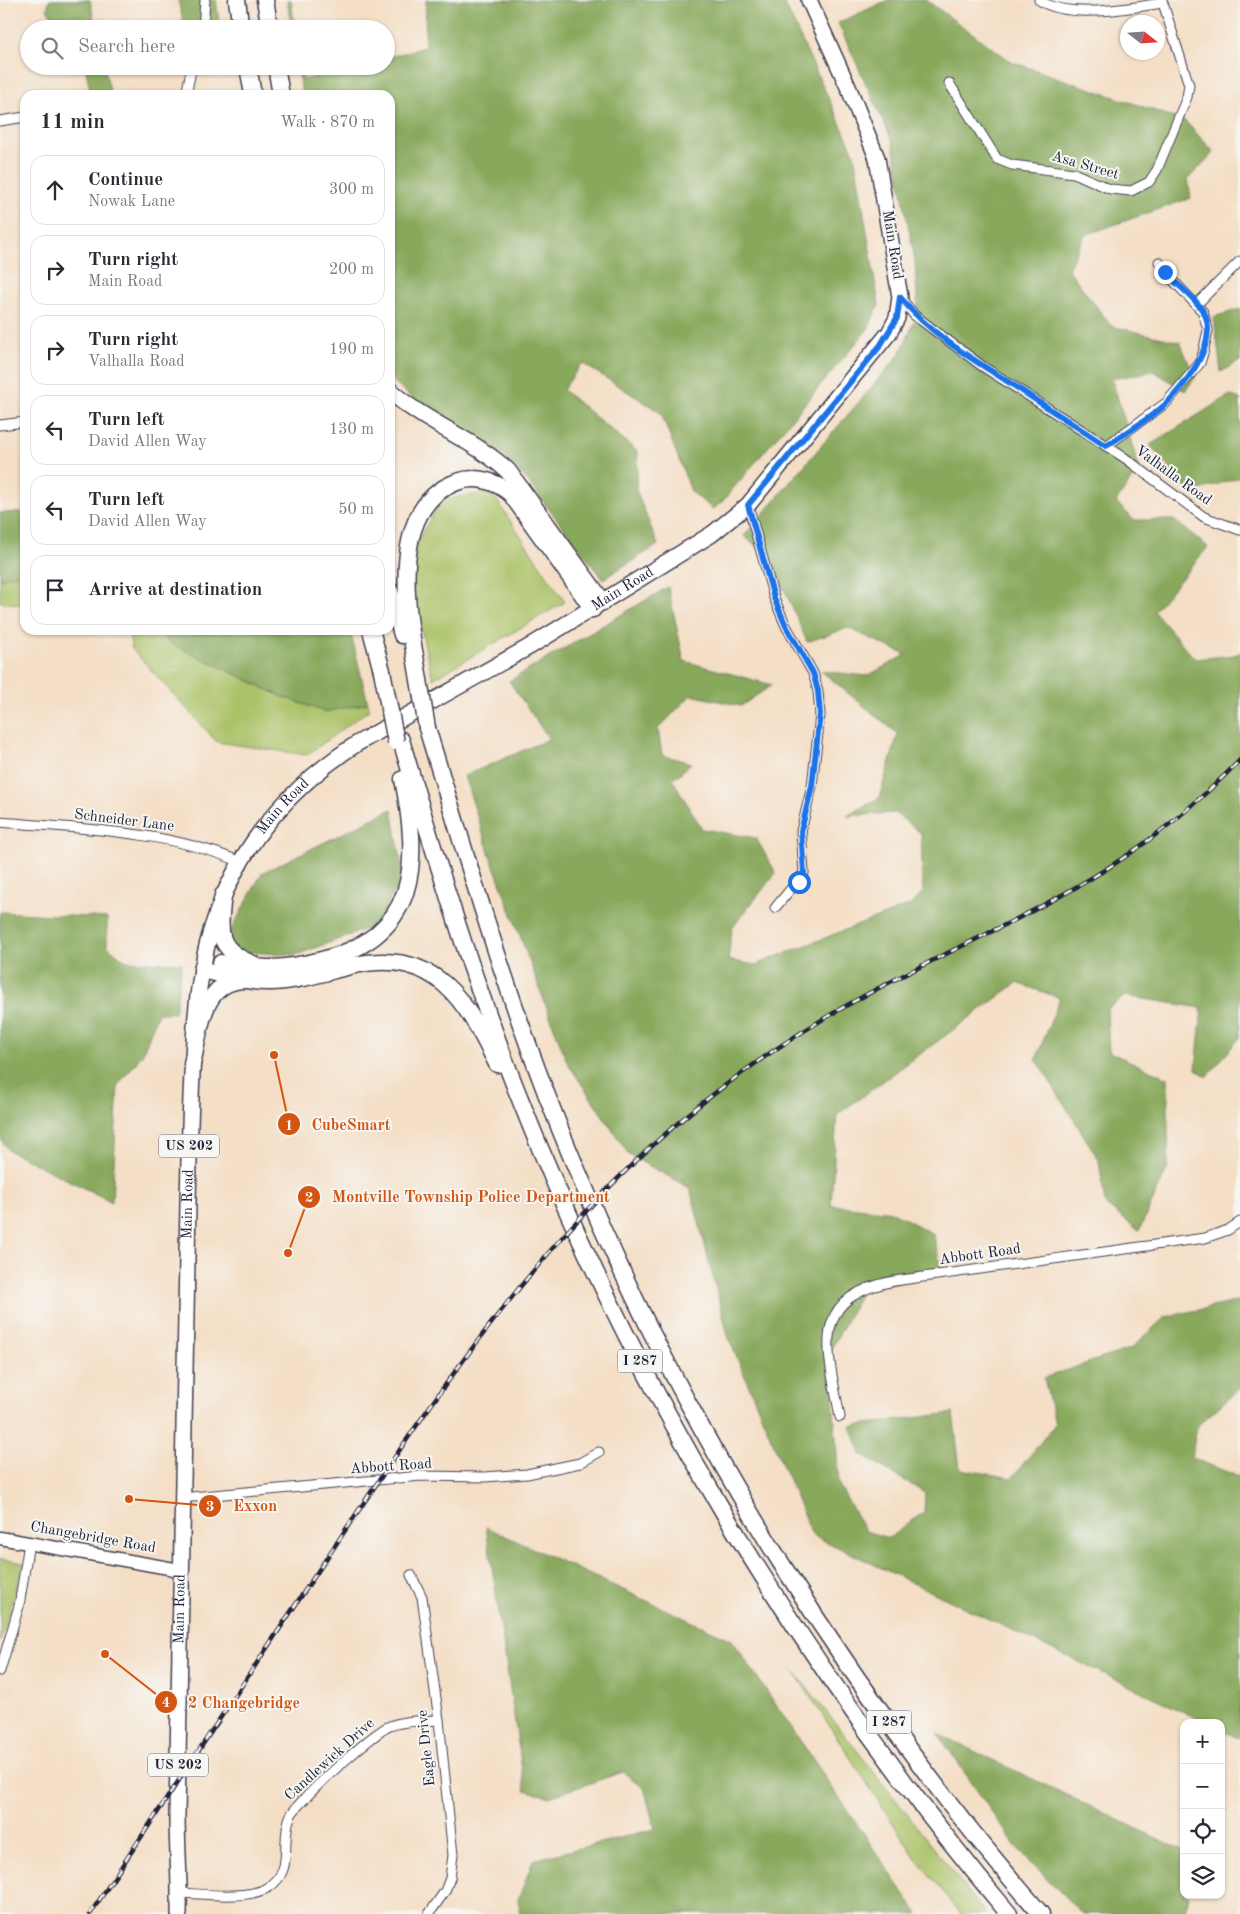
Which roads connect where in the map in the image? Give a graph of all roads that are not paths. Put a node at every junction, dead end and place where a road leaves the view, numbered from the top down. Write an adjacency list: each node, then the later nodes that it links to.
1 (205, 0): 7 (street)
2 (237, 0): 8 (highway)
3 (266, 0): 9 (highway)
4 (809, 0): 21 (main road, Main Road / US 202)
5 (1039, 0): 6 (street)
6 (1162, 2): 13 (street, Asa Street)
7 (204, 20)
8 (240, 20)
9 (269, 20)
10 (190, 75): 14 (street)
11 (250, 75): 15 (highway)
12 (278, 75): 16 (highway)
13 (949, 83)
14 (187, 90)
15 (252, 90)
16 (281, 90)
17 (20, 118): 18 (street)
18 (0, 121)
19 (1240, 261): 22 (street)
20 (1159, 262): 22 (street)
21 (900, 297): 26 (street, Valhalla Road); 27 (main road, Main Road / US 202)
22 (1197, 304): 26 (street)
23 (395, 395): 29 (highway)
24 (20, 423): 25 (street)
25 (0, 425)
26 (1106, 446): 28 (street, Valhalla Road)
27 (748, 505): 29 (main road, Main Road / US 202); 37 (street)
28 (1240, 530)
29 (598, 606): 32 (highway); 35 (main road, Main Road / US 202)
30 (395, 607): 32 (highway)
31 (372, 635): 33 (highway, bridge)
32 (411, 657): 57 (highway, I 287, bridge)
33 (398, 741): 39 (highway); 42 (highway, I 287)
34 (0, 822): 35 (street, Schneider Lane)
35 (241, 862): 36 (main road, Main Road / US 202)
36 (223, 896): 38 (main road, Main Road / US 202); 39 (highway)
37 (775, 908)
38 (203, 965): 39 (highway); 40 (highway); 41 (main road, Main Road / US 202)
39 (272, 969)
40 (247, 980): 41 (highway); 42 (highway)
41 (192, 1064): 46 (main road, Main Road / US 202)
42 (554, 1179): 56 (highway, I 287)
43 (1240, 1222): 44 (street, Abbott Road)
44 (840, 1416)
45 (600, 1452): 46 (street, Abbott Road)
46 (182, 1498): 49 (main road, Main Road / US 202)
47 (0, 1538): 48 (main road, Changebridge Road)
48 (29, 1543): 49 (main road, Changebridge Road); 51 (street)
49 (180, 1570): 53 (main road, Main Road / US 202)
50 (411, 1575): 52 (street, Eagle Drive)
51 (0, 1671)
52 (439, 1720): 53 (street, Candlewick Drive); 55 (street, Eagle Drive)
53 (179, 1894): 54 (main road, Main Road / US 202)
54 (179, 1914)
55 (429, 1914)
56 (1009, 1914)
57 (1040, 1914)

